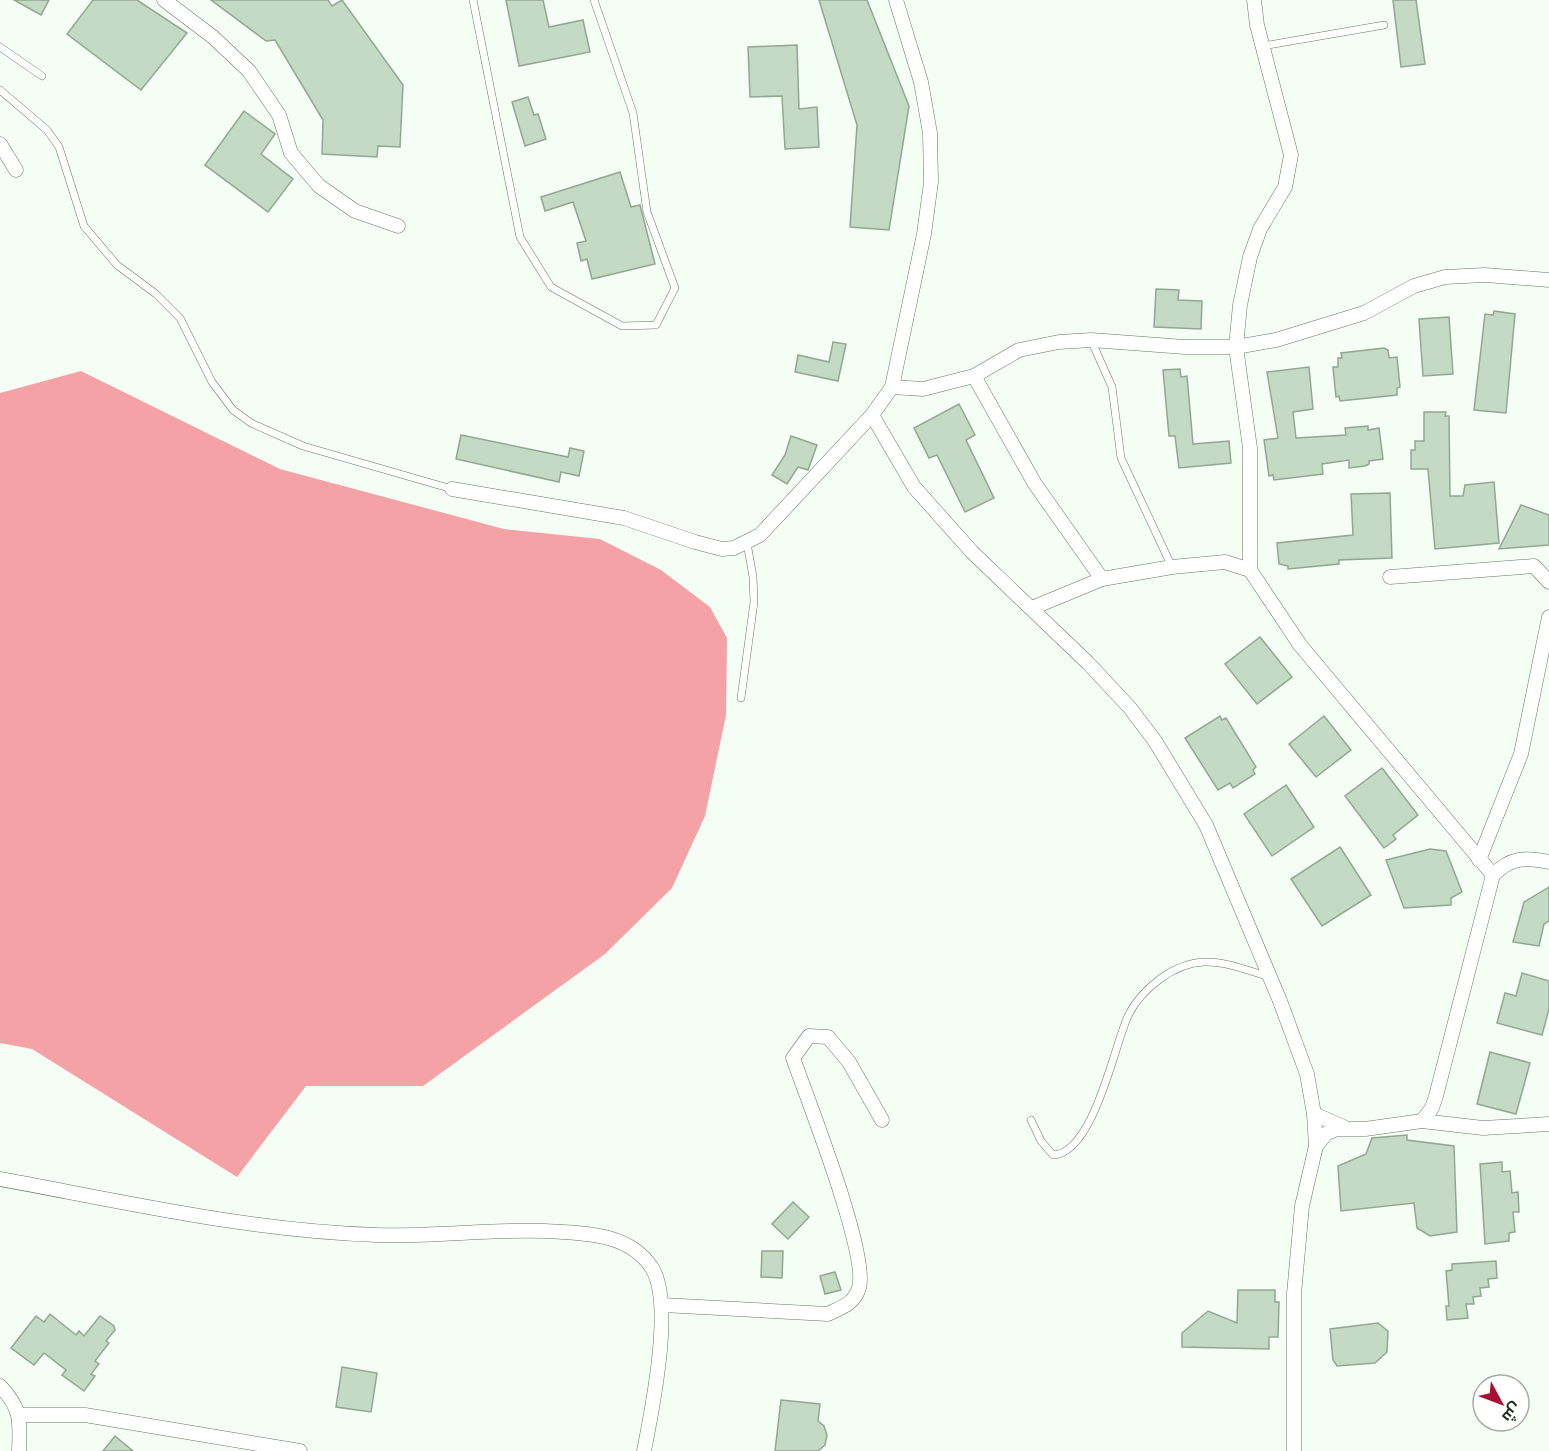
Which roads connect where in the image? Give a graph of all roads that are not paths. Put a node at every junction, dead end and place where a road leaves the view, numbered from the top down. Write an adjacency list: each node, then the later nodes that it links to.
1 (164, 0): 13 (street)
2 (473, 0): 3 (lane)
3 (594, 0)
4 (896, 0): 18 (street)
5 (1254, 0): 7 (street)
6 (1384, 25): 7 (lane)
7 (1263, 46): 16 (street)
8 (0, 47): 9 (lane)
9 (42, 76)
10 (0, 90): 20 (lane)
11 (0, 144): 12 (street)
12 (16, 170)
13 (398, 226)
14 (1549, 280): 16 (street)
15 (1091, 340): 16 (street); 17 (street); 22 (lane)
16 (1236, 346): 23 (street)
17 (974, 376): 18 (street); 25 (street)
18 (892, 387): 19 (street)
19 (872, 415): 21 (street); 27 (street)
20 (452, 489): 21 (street)
21 (747, 543): 29 (lane)
22 (1172, 567): 23 (street); 25 (street)
23 (1250, 570): 30 (street)
24 (1390, 577): 26 (street)
25 (1102, 579): 27 (street)
26 (1549, 582)
27 (1032, 608): 33 (street)
28 (1549, 617): 30 (street)
29 (741, 698)
30 (1479, 860): 32 (street)
31 (1549, 862): 32 (street)
32 (1493, 875): 37 (street)
33 (1270, 977): 34 (street); 36 (lane)
34 (1314, 1114): 39 (street); 40 (street)
35 (882, 1120): 42 (street)
36 (1031, 1120)
37 (1422, 1121): 38 (street); 39 (street)
38 (1549, 1124)
39 (1346, 1128): 40 (street)
40 (1316, 1146): 48 (street)
41 (0, 1179): 42 (street)
42 (663, 1305): 47 (street)
43 (0, 1386): 44 (street)
44 (21, 1415): 45 (street); 46 (street)
45 (19, 1451)
46 (300, 1451)
47 (644, 1451)
48 (1294, 1451)

